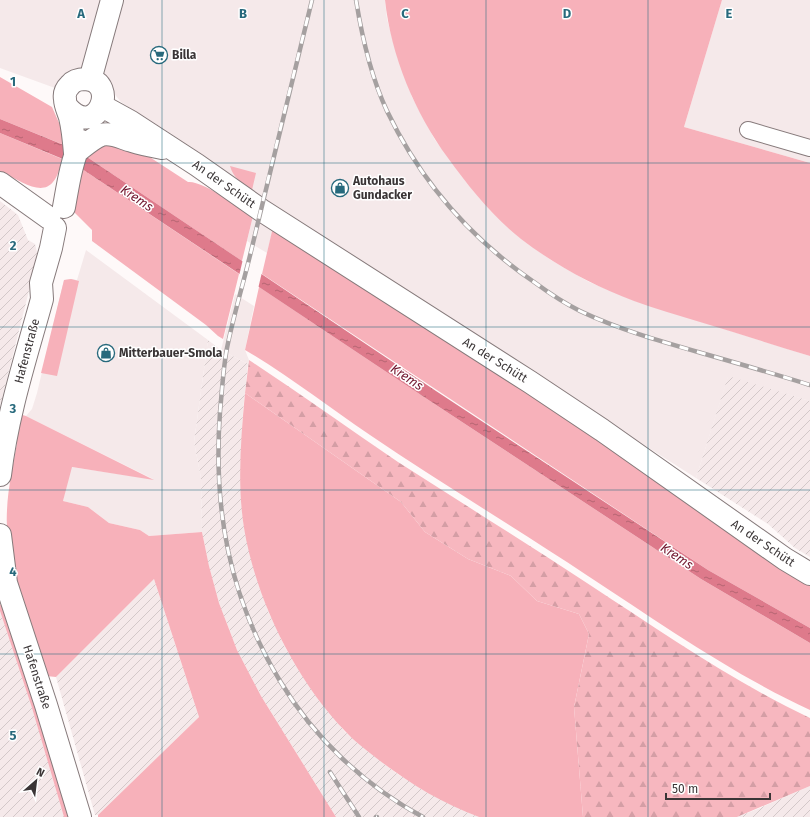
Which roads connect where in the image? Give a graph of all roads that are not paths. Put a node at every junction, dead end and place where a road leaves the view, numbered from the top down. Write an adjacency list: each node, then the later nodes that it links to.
1 (112, 0): 2 (street)
2 (90, 80): 3 (street); 3 (street, Hafenstraße)
3 (87, 118): 6 (street, An der Schütt); 6 (street, An der Schütt); 8 (street, Hafenstraße)
4 (748, 130): 5 (street)
5 (810, 148)
6 (177, 152): 11 (street, An der Schütt)
7 (4, 185): 8 (street)
8 (59, 215): 9 (street, Hafenstraße)
9 (0, 475)
10 (0, 535): 12 (street, Hafenstraße)
11 (810, 574)
12 (80, 817)

